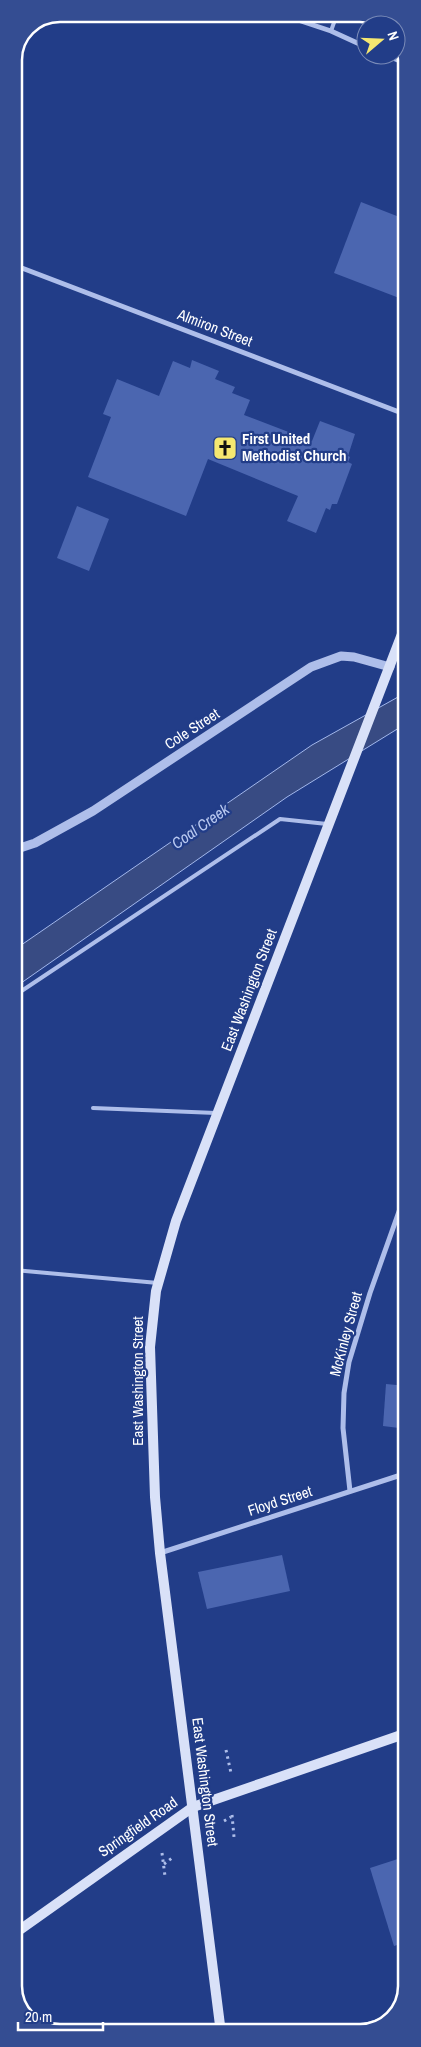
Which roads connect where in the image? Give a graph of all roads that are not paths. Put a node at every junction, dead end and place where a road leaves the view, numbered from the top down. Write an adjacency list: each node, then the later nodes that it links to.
1 (306, 23): 3 (street)
2 (334, 23): 3 (lane)
3 (331, 31): 4 (street)
4 (356, 42)
5 (22, 267): 6 (street, Almiron Street)
6 (398, 412)
7 (398, 645): 8 (main road, East Washington Street)
8 (390, 667): 9 (main road, East Washington Street); 10 (street, Cole Street)
9 (329, 825): 11 (lane); 13 (main road, East Washington Street)
10 (22, 847)
11 (22, 990)
12 (93, 1108): 13 (lane)
13 (218, 1113): 16 (main road, East Washington Street)
14 (398, 1214): 18 (street, McKinley Street)
15 (23, 1271): 16 (lane)
16 (158, 1283): 19 (main road, East Washington Street)
17 (398, 1476): 18 (street, Floyd Street)
18 (350, 1492): 19 (street, Floyd Street)
19 (160, 1553): 21 (main road, East Washington Street)
20 (398, 1736): 21 (main road, Springfield Road)
21 (193, 1807): 22 (main road, Springfield Road); 23 (main road, East Washington Street)
22 (23, 1928)
23 (220, 2024)

